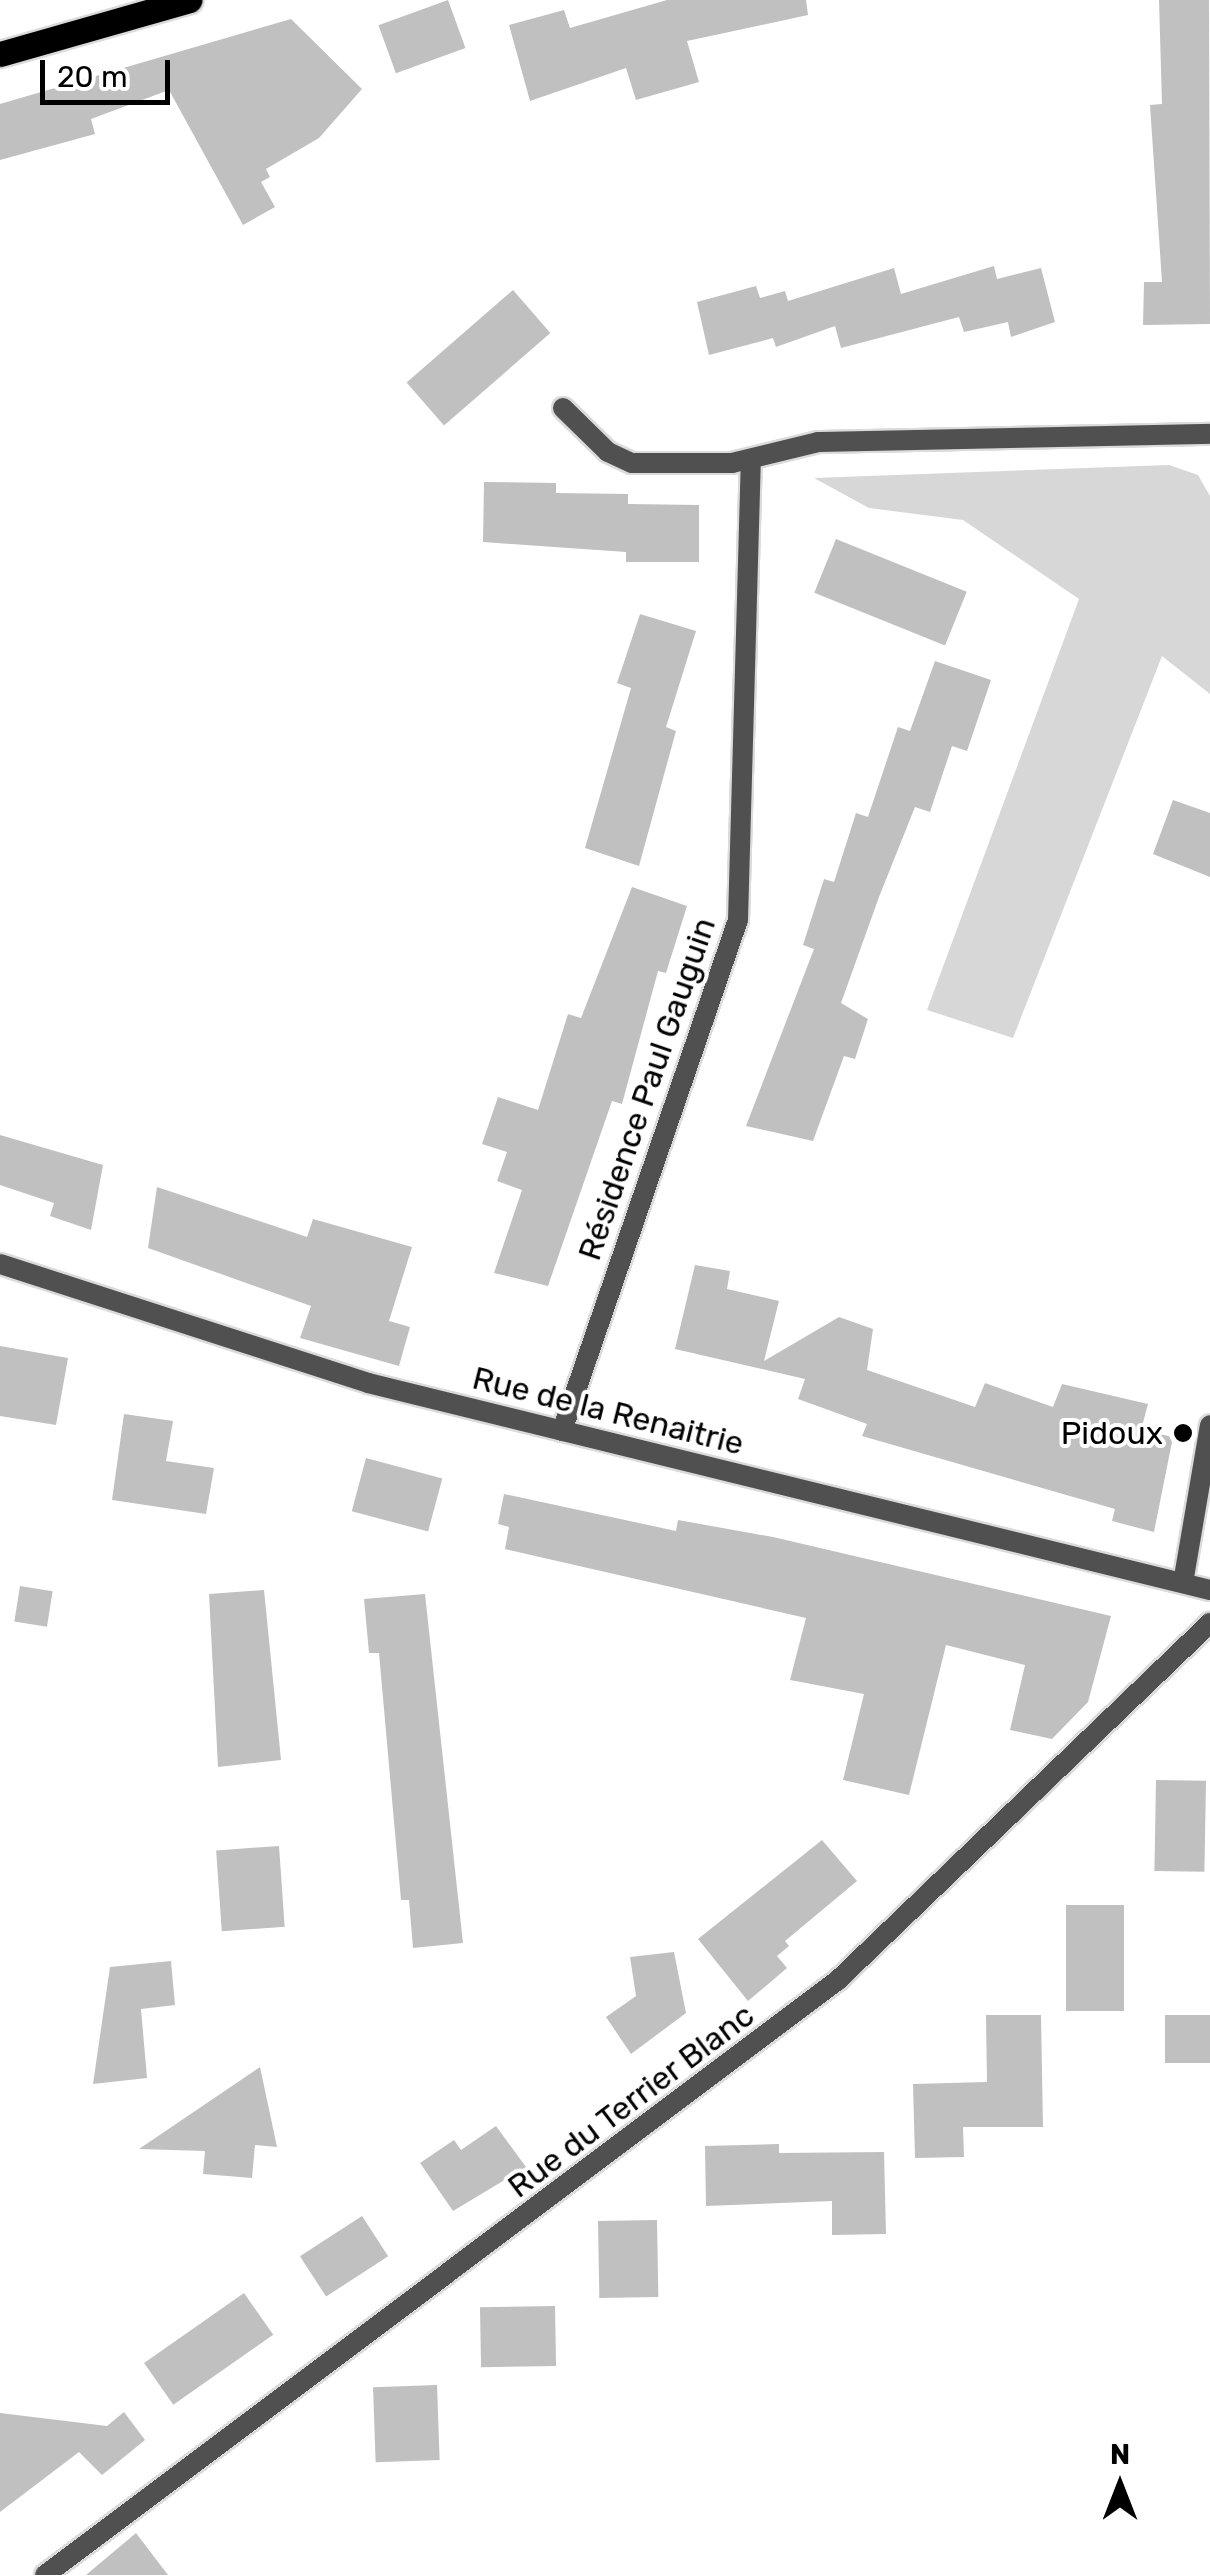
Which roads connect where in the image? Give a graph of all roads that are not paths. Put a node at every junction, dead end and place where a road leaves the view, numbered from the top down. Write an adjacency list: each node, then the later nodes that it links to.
1 (189, 0): 2 (main road)
2 (0, 54)
3 (563, 408): 5 (street)
4 (1210, 434): 5 (street)
5 (752, 459): 8 (street, Résidence Paul Gauguin)
6 (0, 1264): 8 (street, Rue de la Renaitrie)
7 (1210, 1425): 9 (street)
8 (562, 1431): 9 (street, Rue de la Renaitrie)
9 (1183, 1583): 10 (street, Rue de la Renaitrie)
10 (1210, 1590)
11 (1210, 1624): 12 (street, Rue du Terrier Blanc)
12 (45, 2575)

